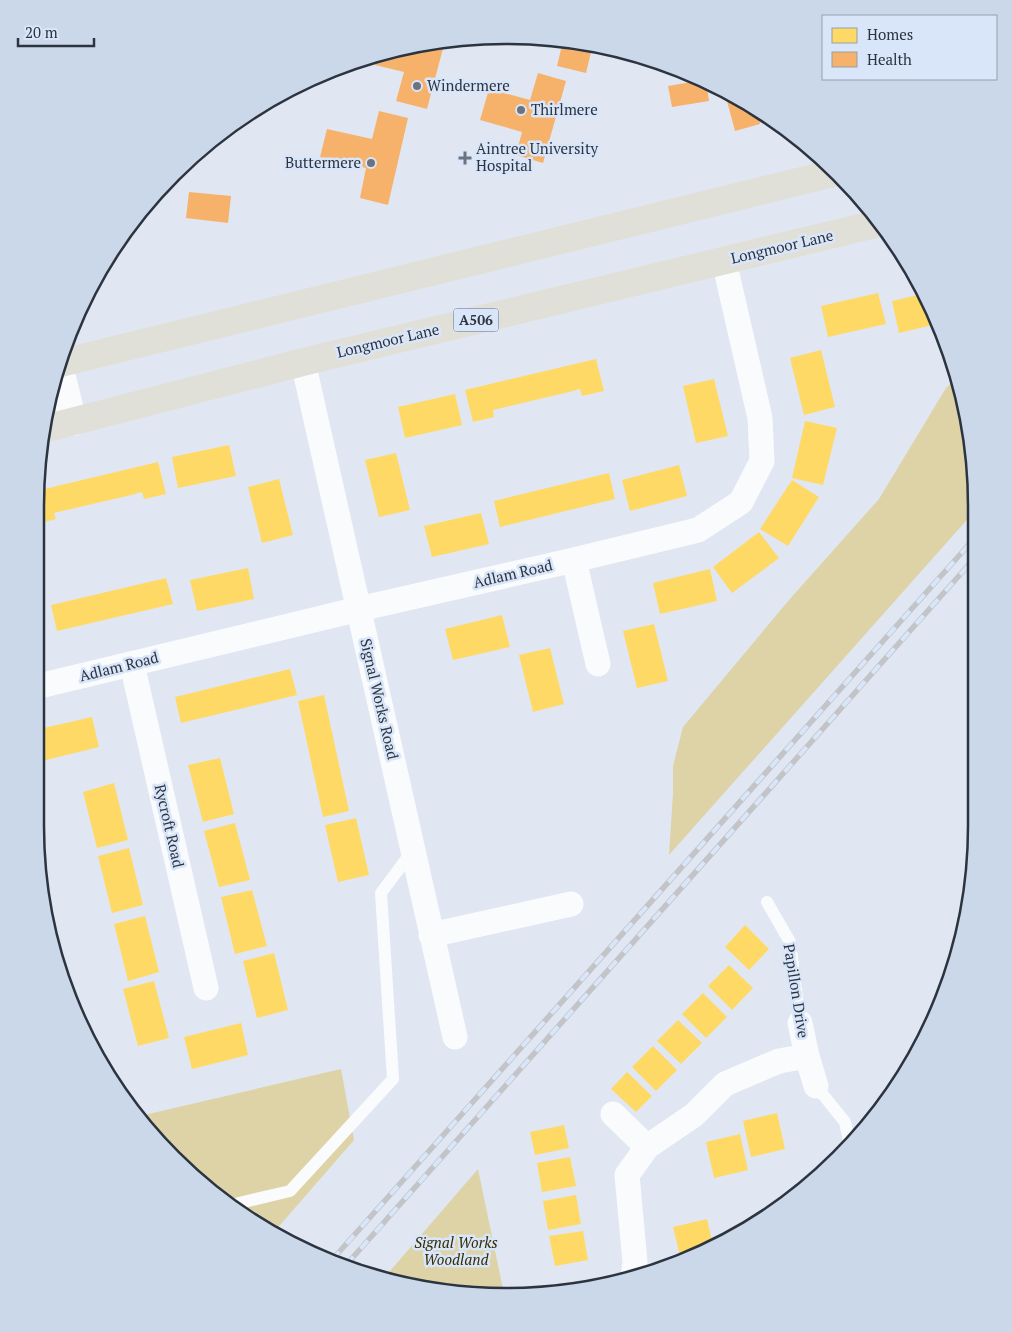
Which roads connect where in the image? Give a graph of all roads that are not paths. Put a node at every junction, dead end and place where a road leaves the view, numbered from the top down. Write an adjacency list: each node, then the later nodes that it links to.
1 (828, 174): 5 (main road)
2 (873, 225): 3 (main road, Longmoor Lane / A506)
3 (724, 261): 4 (main road, Longmoor Lane / A506); 9 (street, Adlam Road)
4 (303, 362): 7 (main road, Longmoor Lane / A506); 10 (street, Signal Works Road)
5 (66, 363)
6 (63, 376): 7 (street)
7 (73, 422): 8 (main road, Longmoor Lane / A506)
8 (51, 427)
9 (574, 560): 10 (street, Adlam Road); 12 (street)
10 (359, 609): 11 (street, Adlam Road); 14 (street, Signal Works Road)
11 (132, 664): 13 (street, Adlam Road); 18 (street, Rycroft Road)
12 (598, 664)
13 (44, 685)
14 (413, 850): 17 (street, Signal Works Road); 26 (lane)
15 (767, 902): 19 (lane, Papillon Drive)
16 (571, 904): 17 (street)
17 (432, 934): 20 (street, Signal Works Road)
18 (206, 988)
19 (800, 1023): 21 (street, Papillon Drive)
20 (455, 1037)
21 (807, 1056): 22 (street, Papillon Drive); 25 (street, Papillon Drive)
22 (816, 1086): 24 (lane, Papillon Drive)
23 (613, 1114): 25 (street)
24 (848, 1137)
25 (647, 1147): 27 (street, Papillon Drive)
26 (239, 1203)
27 (634, 1270)

